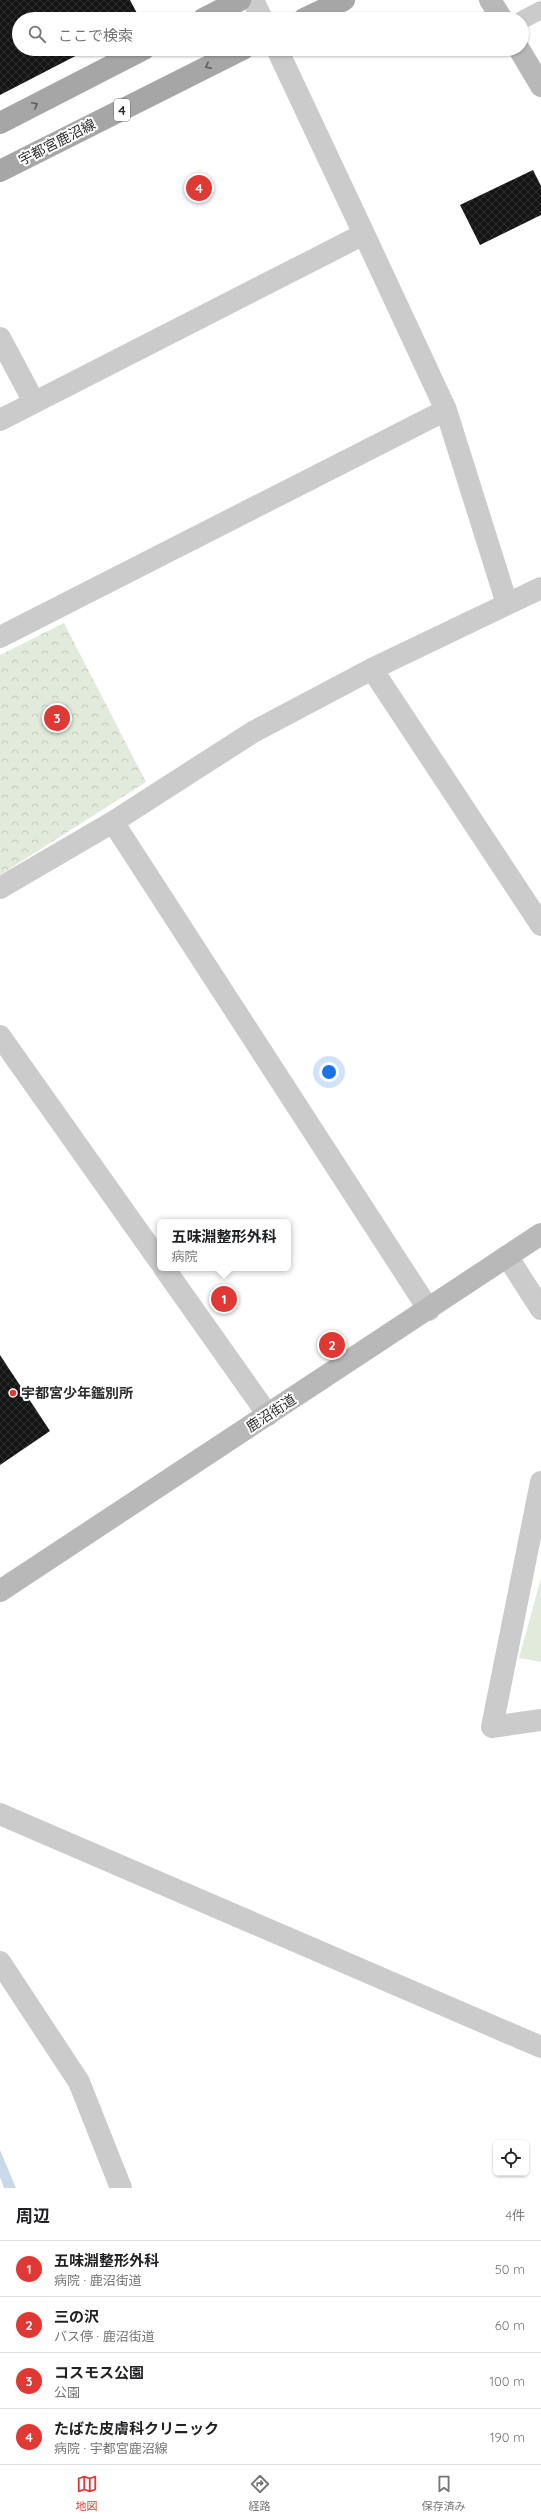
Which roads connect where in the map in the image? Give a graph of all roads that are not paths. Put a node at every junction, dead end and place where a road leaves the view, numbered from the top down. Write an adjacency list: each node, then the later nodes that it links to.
1 (240, 0): 6 (main road)
2 (253, 0): 7 (street)
3 (344, 0): 8 (main road)
4 (490, 0): 9 (street)
5 (541, 10): 10 (lane)
6 (217, 12)
7 (259, 12)
8 (319, 12)
9 (498, 12)
10 (529, 16)
11 (130, 56): 16 (main road, one-way to 11)
12 (229, 56): 17 (main road, 宇都宮鹿沼線 / 4, one-way to 17)
13 (280, 56): 18 (street)
14 (523, 56): 15 (street)
15 (541, 86)
16 (0, 123)
17 (0, 170)
18 (364, 234): 20 (street); 21 (street)
19 (0, 338): 20 (street)
20 (34, 402): 22 (street)
21 (446, 410): 24 (street); 25 (street)
22 (0, 420)
23 (541, 588): 24 (street)
24 (507, 604): 26 (street)
25 (0, 638)
26 (372, 669): 27 (street); 29 (street)
27 (113, 822): 28 (street); 36 (street)
28 (0, 888)
29 (541, 925)
30 (0, 1036): 33 (street)
31 (541, 1234): 32 (street, 鹿沼街道)
32 (508, 1256): 35 (street); 36 (street, 鹿沼街道)
33 (157, 1258)
34 (166, 1271): 37 (street)
35 (541, 1308)
36 (429, 1310): 37 (street, 鹿沼街道)
37 (268, 1415): 39 (street, 鹿沼街道)
38 (541, 1482): 40 (street)
39 (0, 1590)
40 (541, 1720)
41 (0, 1816): 43 (street)
42 (0, 1962): 44 (street)
43 (541, 2047)
44 (121, 2188)

